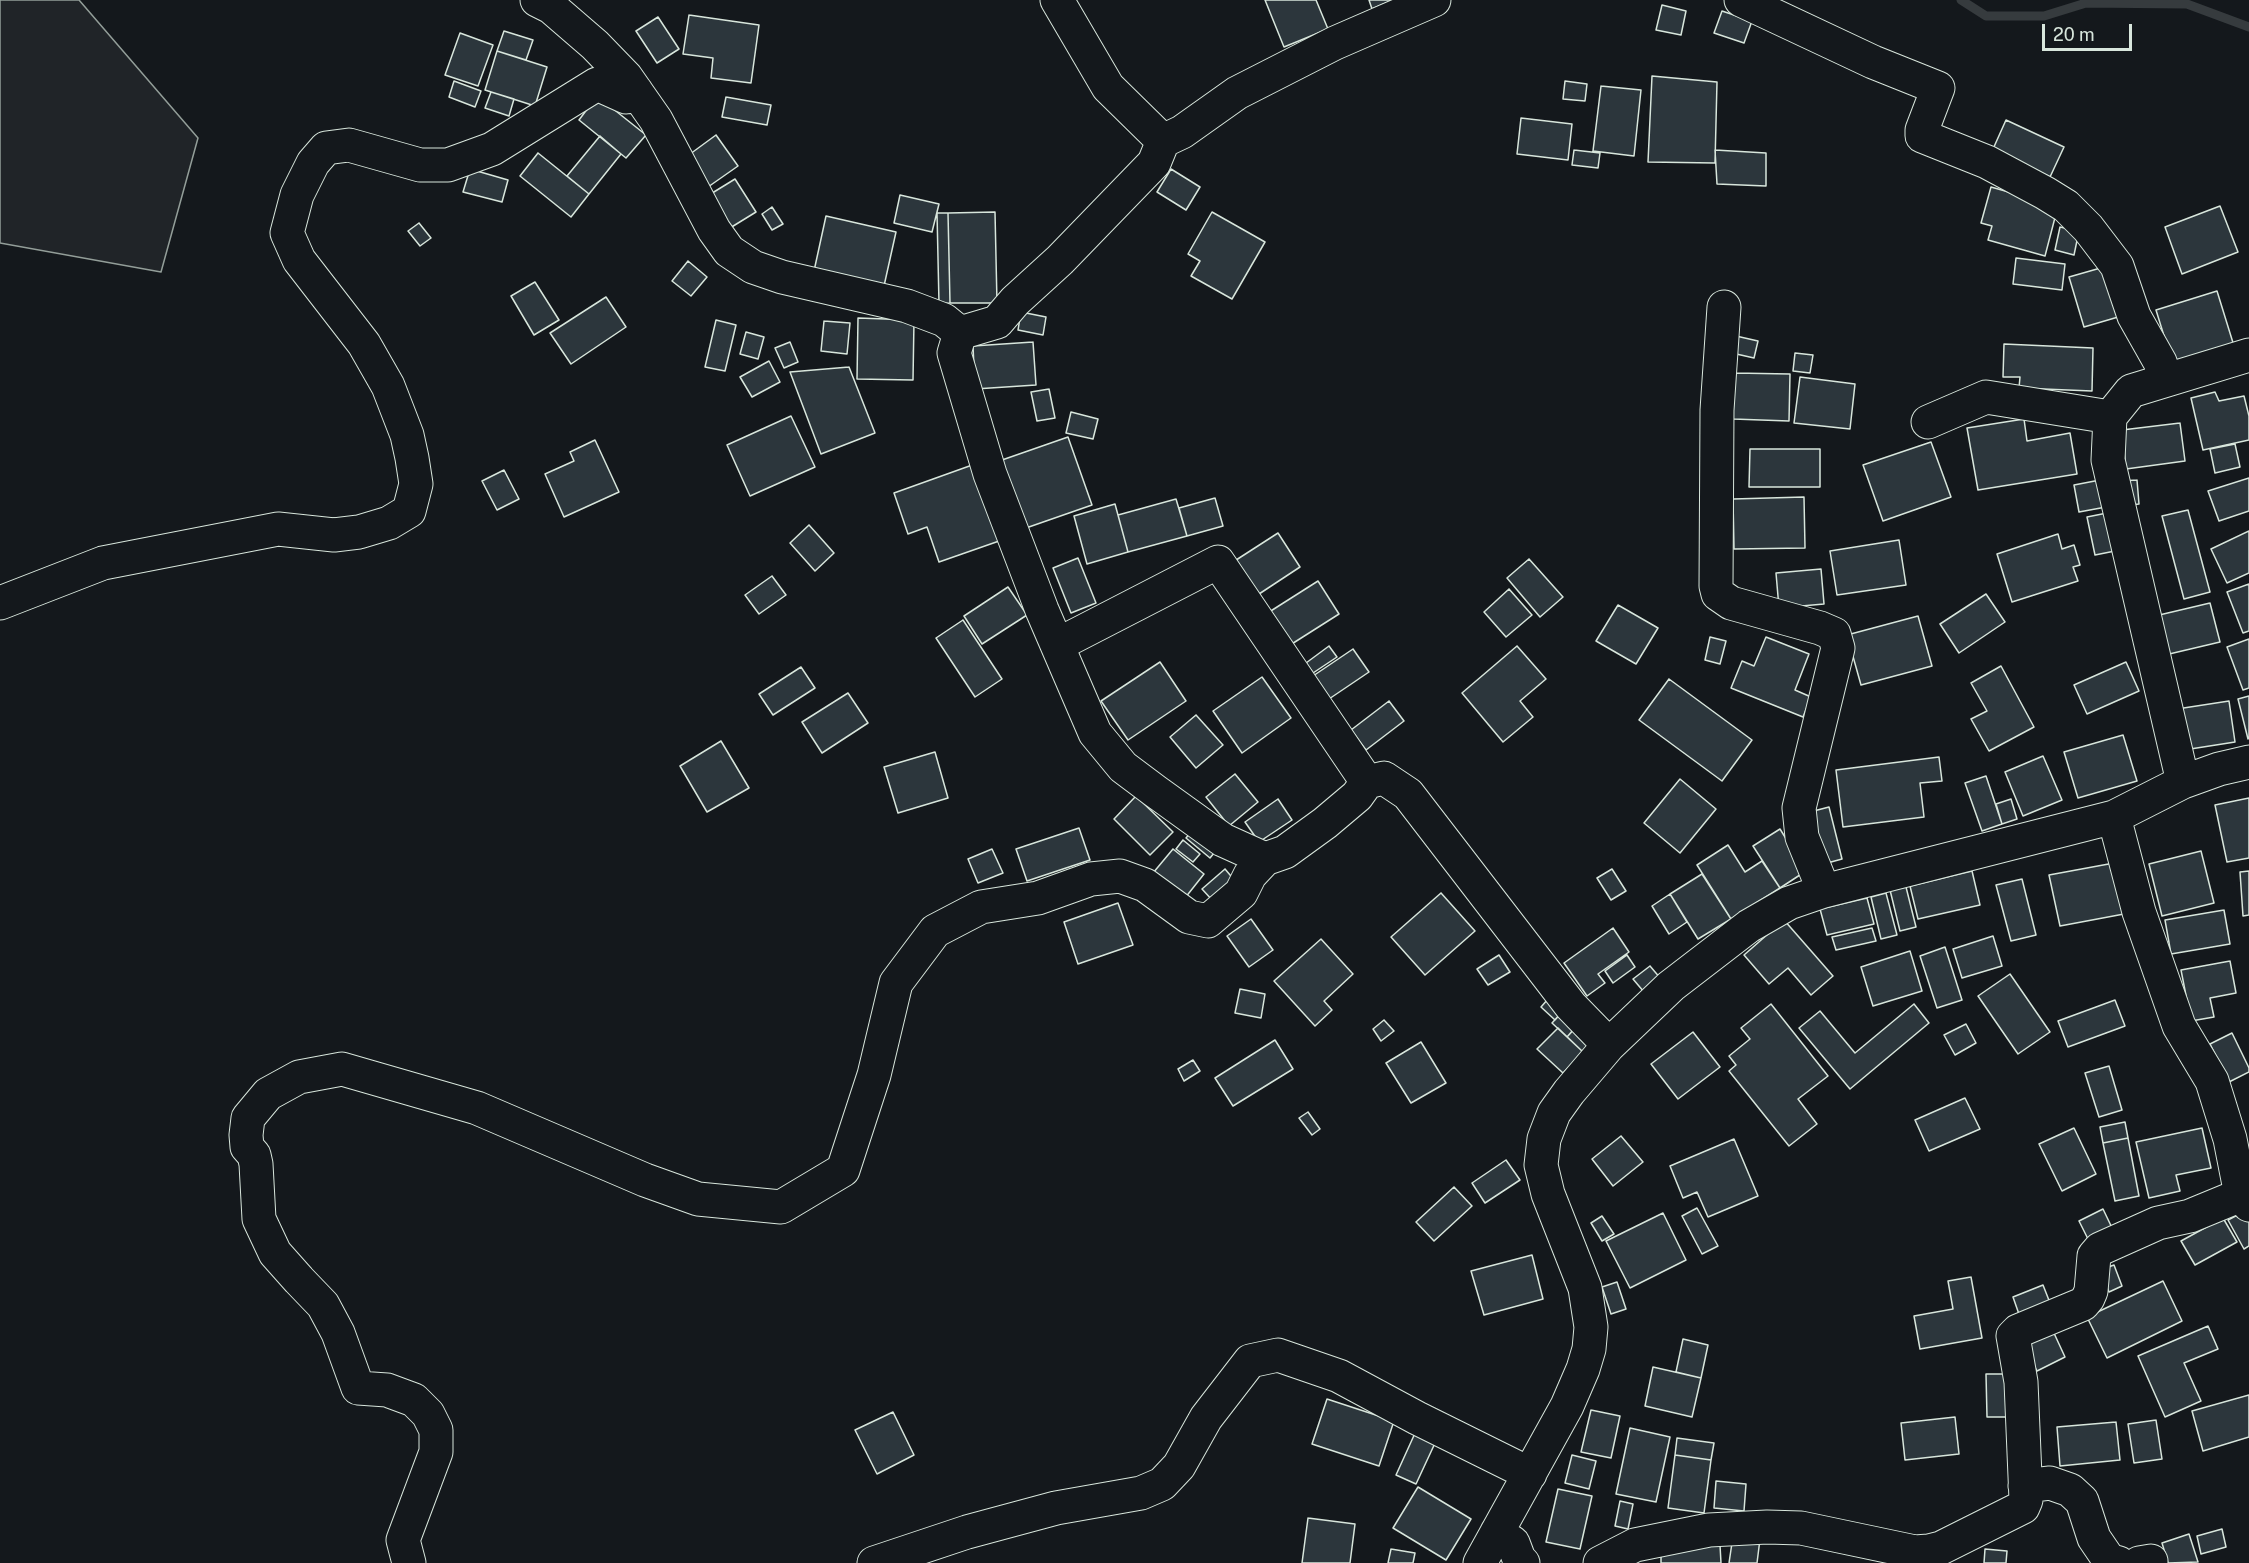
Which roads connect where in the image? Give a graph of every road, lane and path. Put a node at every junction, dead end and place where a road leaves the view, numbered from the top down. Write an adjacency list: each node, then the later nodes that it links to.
1 (537, 0): 5 (street)
2 (1057, 0): 6 (street)
3 (1434, 0): 6 (street)
4 (1741, 0): 10 (street)
5 (636, 91): 8 (street); 13 (street)
6 (1163, 141): 8 (street)
7 (1724, 307): 20 (street)
8 (960, 333): 14 (street)
9 (2249, 355): 10 (street)
10 (2166, 379): 11 (street)
11 (2110, 417): 12 (street); 17 (street)
12 (1928, 422)
13 (0, 603)
14 (1057, 645): 16 (street); 19 (street)
15 (2249, 762): 17 (street)
16 (1368, 782): 19 (street); 21 (street)
17 (2183, 782): 18 (street)
18 (2114, 817): 20 (street); 22 (street)
19 (1265, 859): 26 (street)
20 (1824, 891): 21 (street)
21 (1609, 1045): 23 (street)
22 (2245, 1200): 24 (street)
23 (1530, 1474): 25 (street); 27 (street)
24 (2025, 1486): 30 (street); 31 (street)
25 (1497, 1532): 28 (street); 29 (street)
26 (410, 1563)
27 (874, 1563)
28 (1480, 1563)
29 (1523, 1563)
30 (1600, 1563)
31 (2119, 1563)

